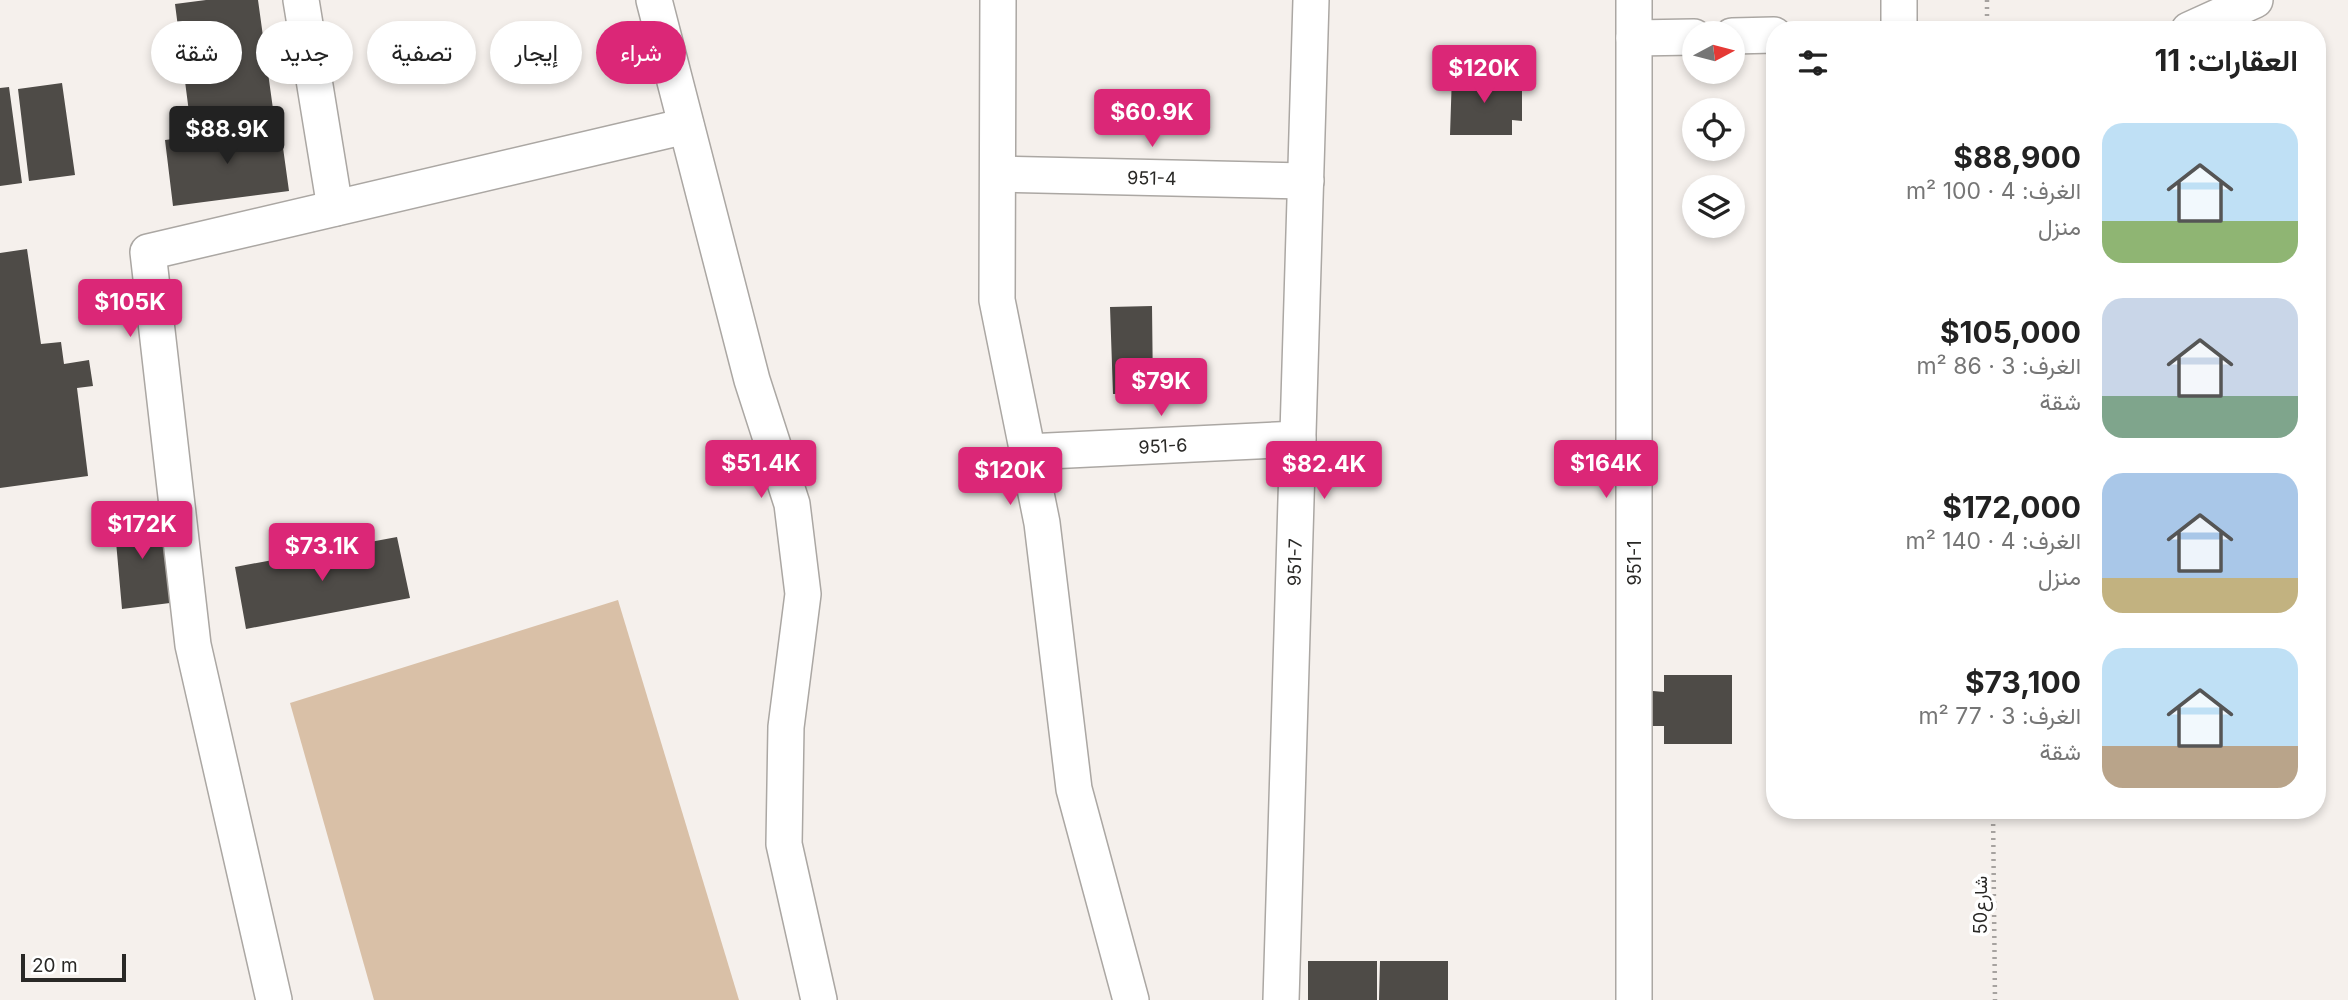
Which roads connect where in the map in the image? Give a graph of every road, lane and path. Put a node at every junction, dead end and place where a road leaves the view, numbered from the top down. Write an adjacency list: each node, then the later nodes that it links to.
1 (301, 0): 19 (street)
2 (654, 0): 16 (street)
3 (998, 0): 17 (street)
4 (1311, 0): 18 (street, 951-7)
5 (1634, 0): 15 (street, 951-1)
6 (1899, 0): 9 (street)
7 (1987, 0): 10 (path)
8 (2255, 0): 11 (street)
9 (1899, 21)
10 (1987, 21)
11 (2209, 21)
12 (1766, 35): 13 (street)
13 (1745, 36)
14 (1682, 37): 15 (street)
15 (1634, 38): 27 (street, 951-1)
16 (686, 126): 19 (street); 24 (street)
17 (998, 174): 18 (street, 951-4); 21 (street)
18 (1306, 181): 20 (street, 951-7)
19 (335, 208): 23 (street)
20 (1298, 439): 21 (street, 951-6); 26 (street, 951-7)
21 (1027, 452): 25 (street)
22 (1993, 819): 28 (path, شارع50)
23 (274, 1000)
24 (819, 1000)
25 (1131, 1000)
26 (1281, 1000)
27 (1634, 1000)
28 (1995, 1000)

